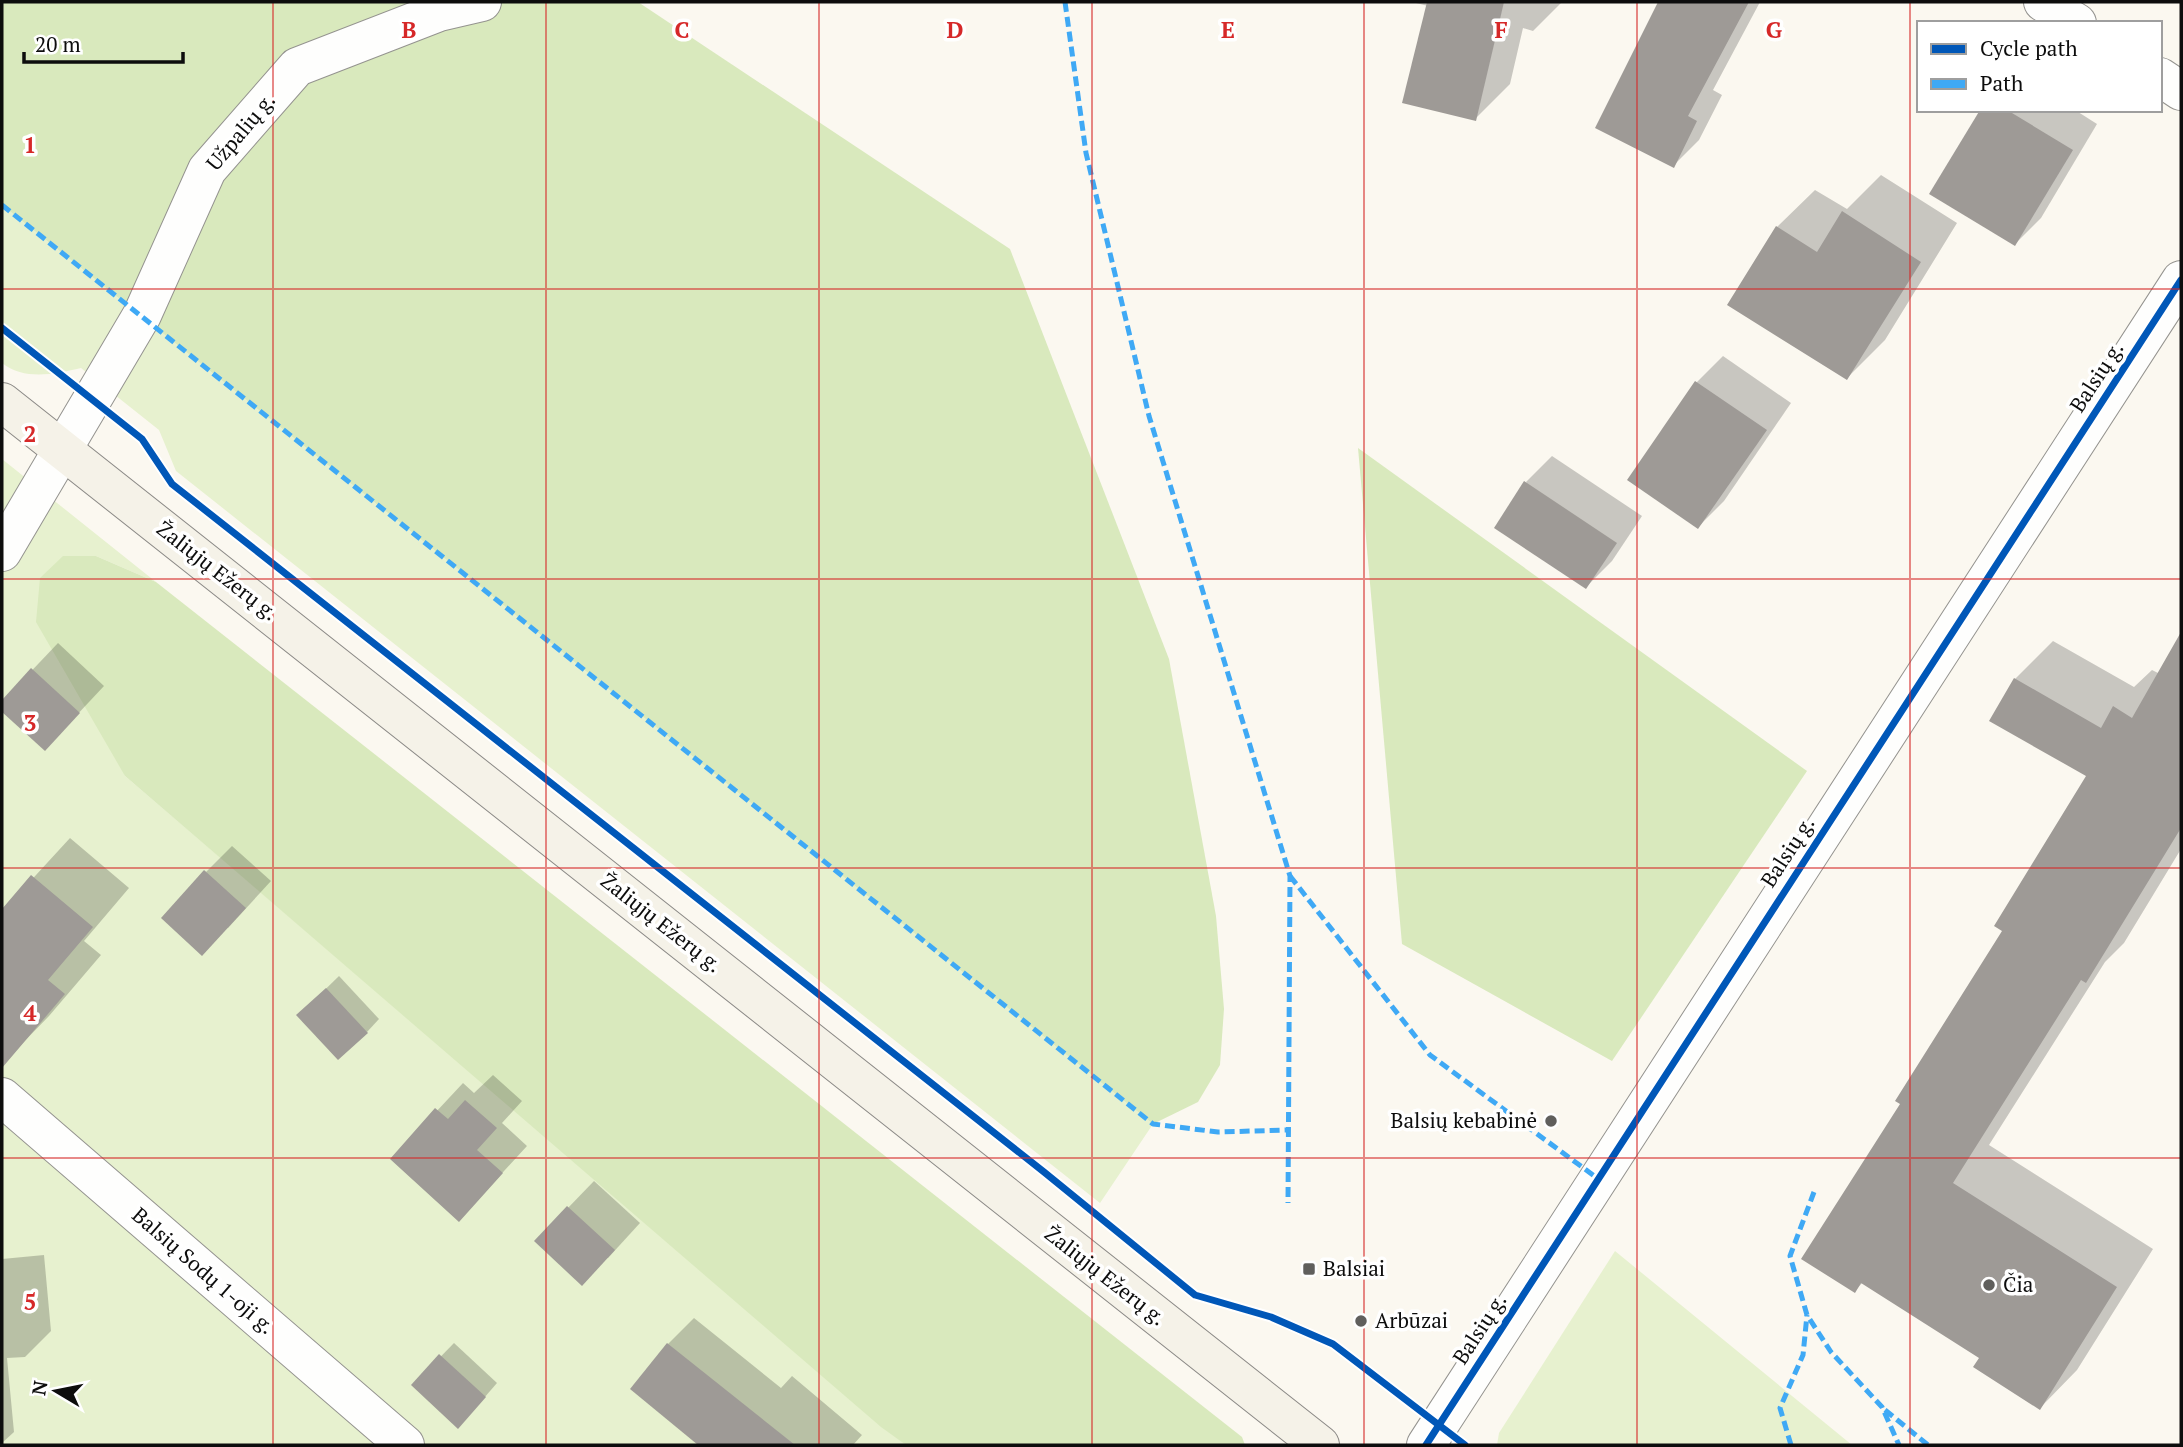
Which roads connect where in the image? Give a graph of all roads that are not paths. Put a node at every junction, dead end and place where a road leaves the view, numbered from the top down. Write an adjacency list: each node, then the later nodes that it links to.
1 (482, 2): 8 (street, Užpalių g.)
2 (2043, 2): 3 (street)
3 (2074, 21)
4 (2162, 78): 5 (street)
5 (2181, 91)
6 (2181, 280): 13 (street, Balsių g.)
7 (2, 402): 8 (main road, Žaliųjų Ežerų g.)
8 (61, 449): 9 (street, Užpalių g.); 12 (main road, Žaliųjų Ežerų g.)
9 (2, 552)
10 (2, 1097): 11 (street, Balsių Sodų 1-oji g.)
11 (405, 1445)
12 (1320, 1445)
13 (1426, 1445)

